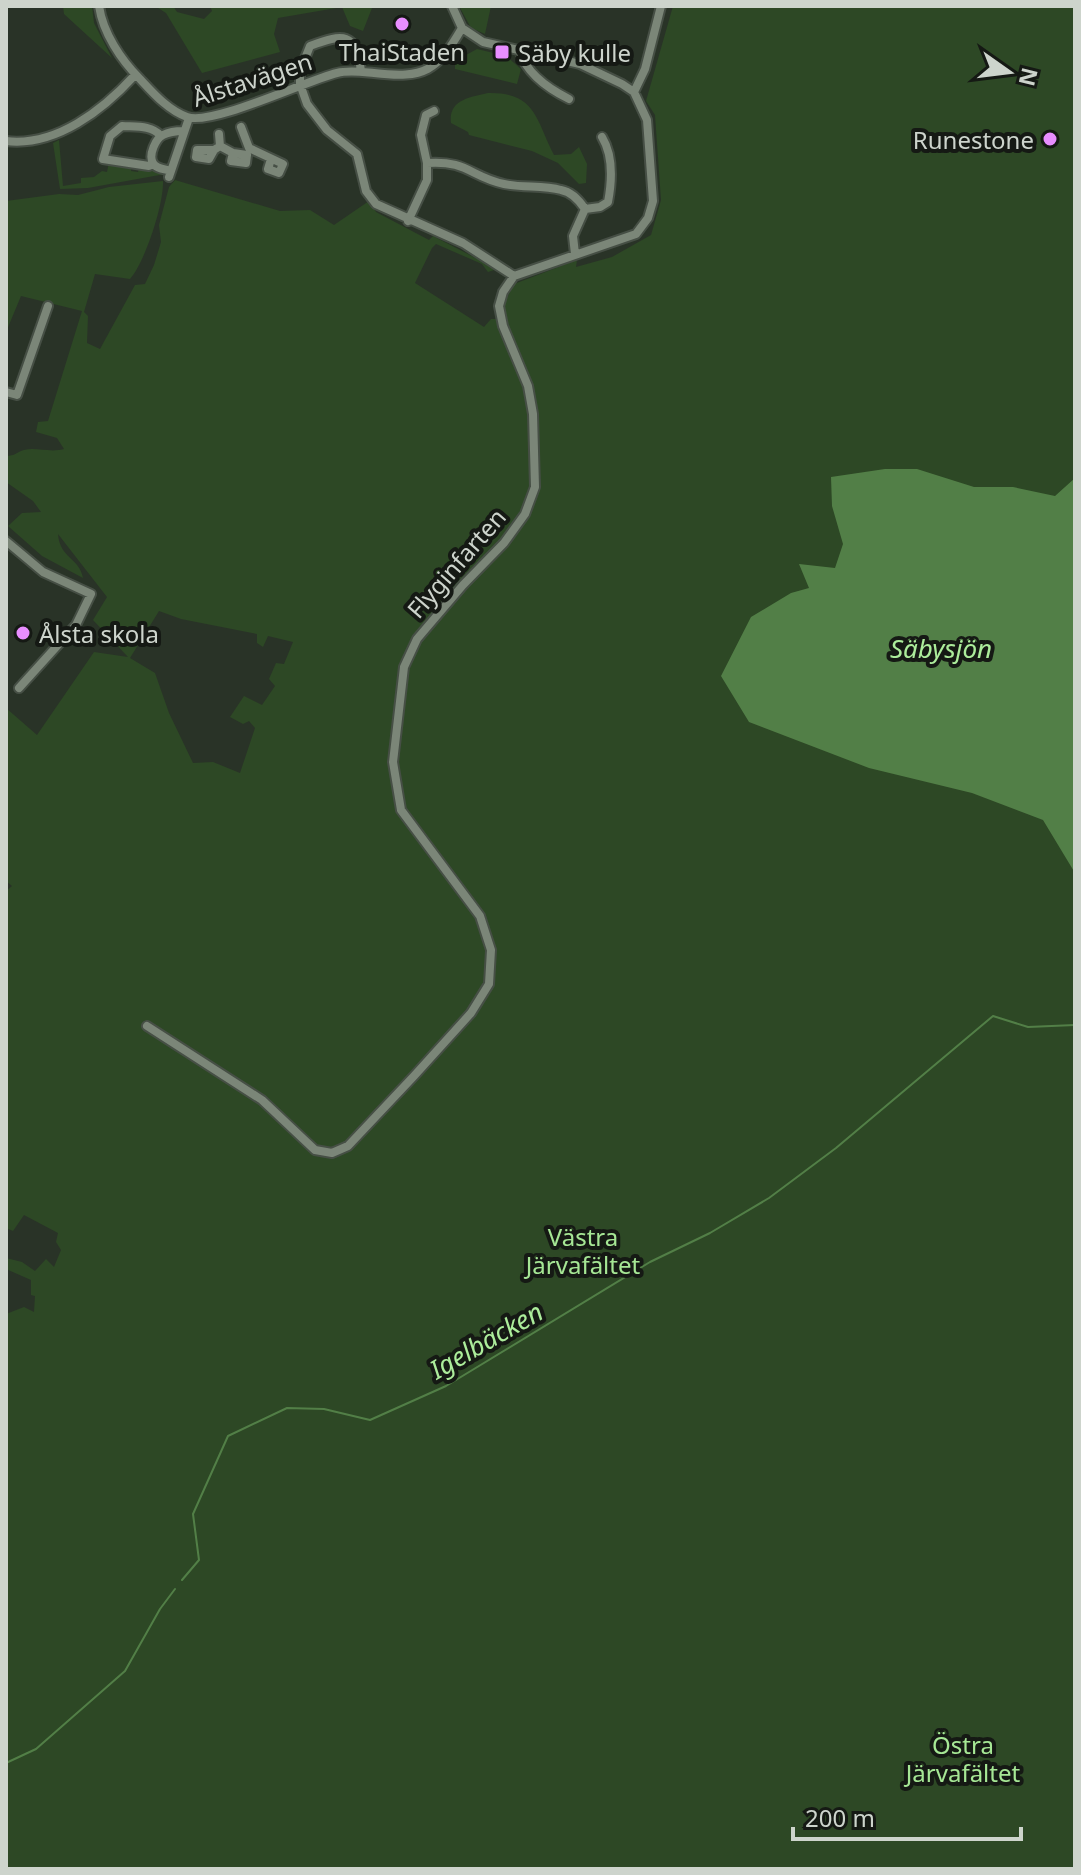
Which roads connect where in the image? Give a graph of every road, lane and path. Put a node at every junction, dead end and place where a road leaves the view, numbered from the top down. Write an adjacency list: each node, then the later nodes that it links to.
1 (99, 6): 7 (street)
2 (452, 6): 4 (street)
3 (661, 6): 9 (street)
4 (462, 28): 5 (street); 6 (street, Ålstavägen)
5 (520, 52): 9 (street); 10 (street)
6 (361, 71): 8 (street, Ålstavägen); 8 (street)
7 (135, 75): 12 (street); 18 (street)
8 (300, 84): 12 (street, Ålstavägen); 24 (street)
9 (634, 92): 25 (street)
10 (569, 99)
11 (434, 111): 21 (street)
12 (189, 118): 14 (street, Ålstavägen)
13 (241, 127): 19 (street)
14 (183, 131): 16 (street); 22 (street, Ålstavägen)
15 (219, 134): 19 (street)
16 (161, 136): 22 (street); 22 (street)
17 (602, 137): 23 (street)
18 (6, 141)
19 (248, 151): 20 (street)
20 (271, 159)
21 (427, 163): 23 (street); 24 (street)
22 (153, 164)
23 (585, 209): 25 (street)
24 (408, 221): 26 (street)
25 (575, 254): 26 (street)
26 (514, 276): 31 (street, Flyginfarten)
27 (48, 306): 28 (street)
28 (6, 392)
29 (6, 541): 30 (street)
30 (19, 688)
31 (147, 1026)

